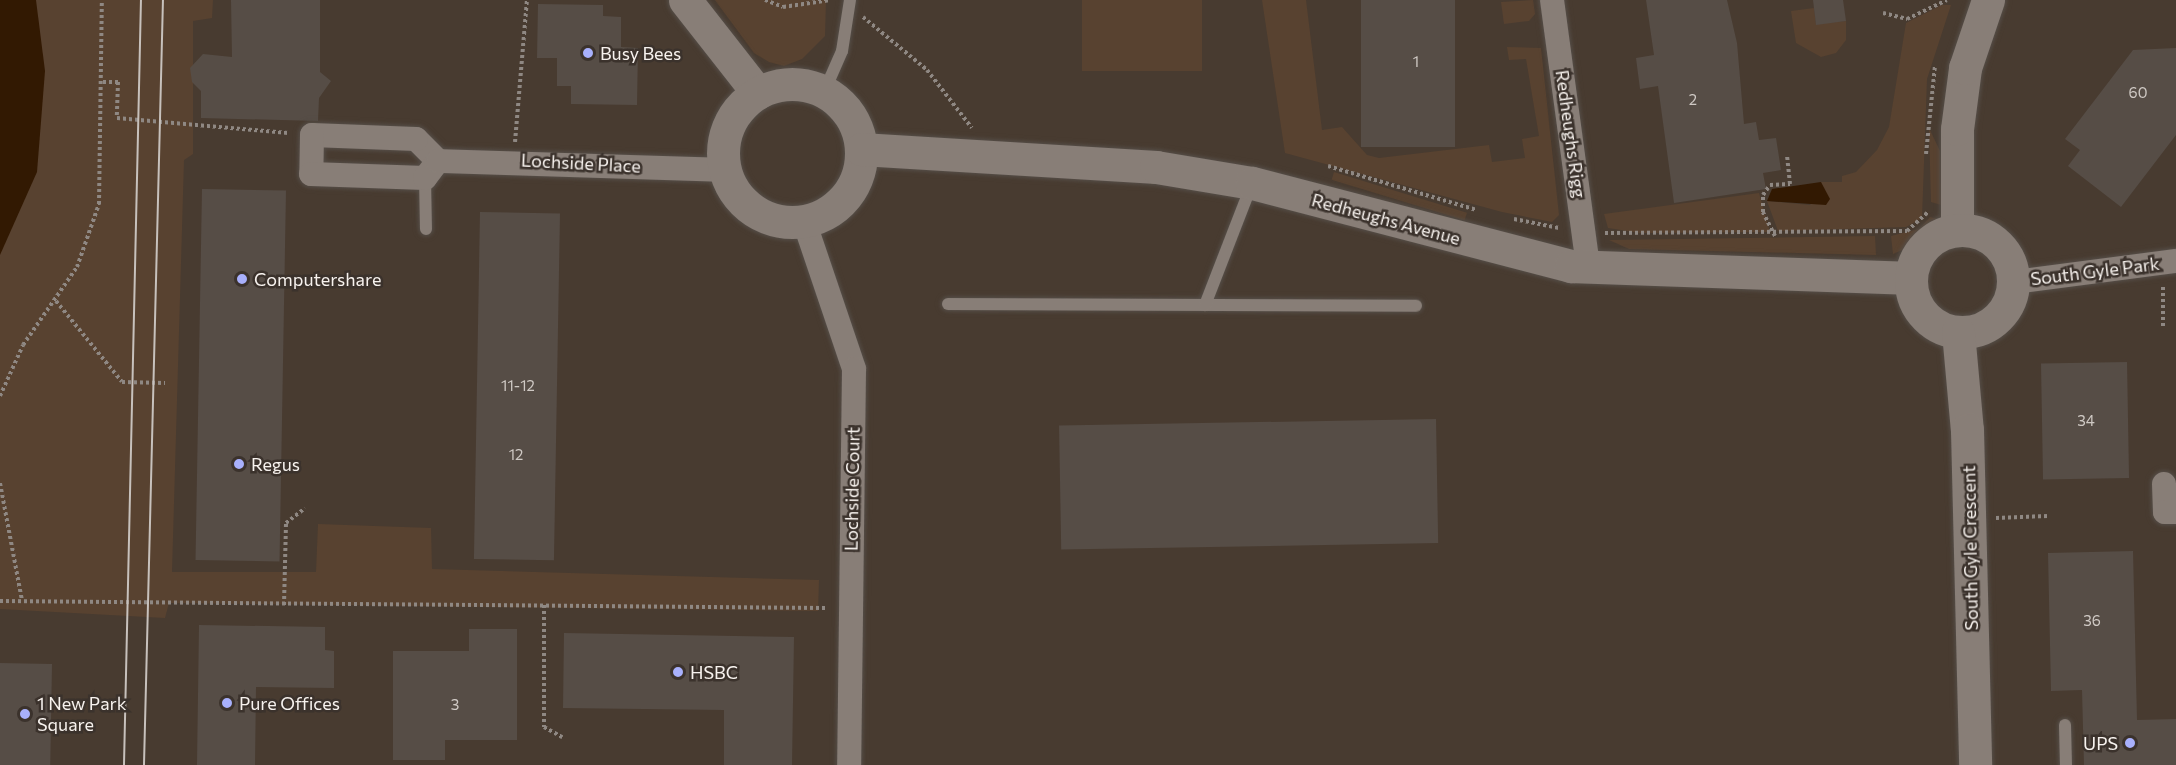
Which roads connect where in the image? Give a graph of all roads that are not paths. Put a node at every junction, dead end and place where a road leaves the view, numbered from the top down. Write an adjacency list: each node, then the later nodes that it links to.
1 (685, 0): 6 (street)
2 (1552, 0): 15 (street, Redheughs Rigg)
3 (1973, 1): 13 (street)
4 (851, 6): 5 (lane)
5 (824, 92): 6 (street); 7 (street)
6 (758, 93): 9 (street)
7 (861, 149): 10 (street, Redheughs Avenue); 11 (street)
8 (431, 169): 8 (street, Lochside Place); 9 (street, Lochside Place); 12 (lane)
9 (724, 170): 11 (street)
10 (1252, 183): 15 (street, Redheughs Avenue); 19 (lane)
11 (804, 221): 25 (street, Lochside Court)
12 (426, 229)
13 (1957, 230): 16 (street); 17 (street)
14 (2170, 262): 17 (street, South Gyle Park)
15 (1588, 268): 16 (street, Redheughs Avenue)
16 (1911, 278): 21 (street)
17 (2014, 282): 21 (street)
18 (948, 304): 19 (lane)
19 (1205, 305): 20 (lane)
20 (1416, 306)
21 (1958, 332): 26 (street, South Gyle Crescent)
22 (2164, 484): 23 (street)
23 (2176, 512)
24 (2065, 724): 27 (lane)
25 (849, 765)
26 (1975, 765)
27 (2066, 765)

